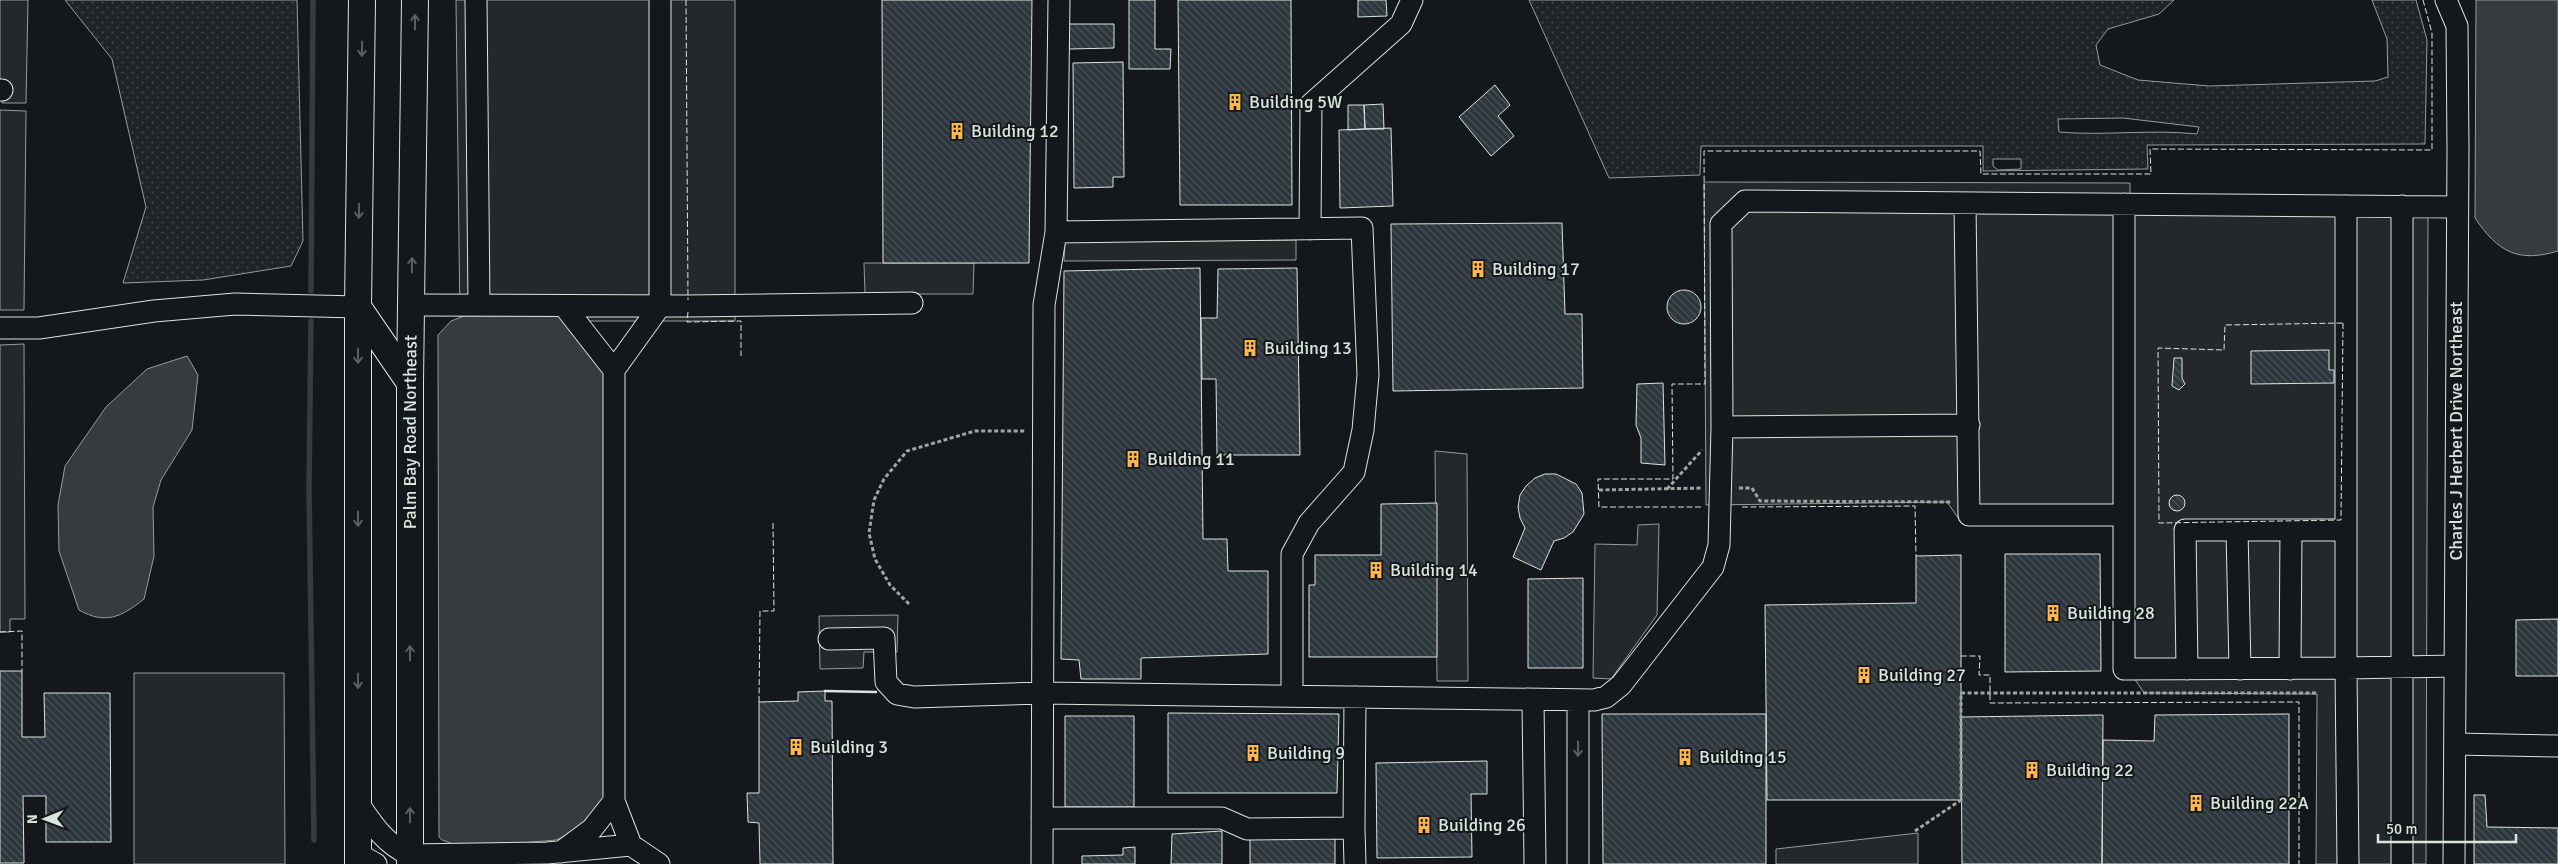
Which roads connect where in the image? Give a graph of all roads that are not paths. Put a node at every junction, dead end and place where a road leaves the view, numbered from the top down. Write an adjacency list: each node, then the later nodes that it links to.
1 (362, 0): 20 (main road, one-way to 20)
2 (415, 0): 16 (main road, Palm Bay Road Northeast, one-way to 2)
3 (476, 0): 17 (street)
4 (660, 0): 19 (street)
5 (1059, 0): 14 (street)
6 (1412, 0): 13 (street)
7 (2446, 0): 12 (street, Charles J Herbert Drive Northeast)
8 (1966, 203): 9 (street); 24 (street); 25 (street)
9 (2124, 204): 10 (street); 26 (street)
10 (2346, 206): 11 (street); 29 (street)
11 (2402, 206): 12 (street); 32 (street)
12 (2457, 206): 31 (street, Charles J Herbert Drive Northeast)
13 (1310, 229): 14 (street); 38 (street)
14 (1056, 232): 37 (street)
15 (912, 303): 19 (street)
16 (412, 305): 17 (street); 23 (main road, Palm Bay Road Northeast)
17 (479, 305): 18 (street)
18 (564, 306): 19 (street); 22 (street)
19 (660, 306): 22 (street)
20 (358, 307): 21 (street); 23 (main road); 45 (main road, one-way to 45)
21 (0, 328)
22 (614, 370): 44 (street)
23 (410, 384): 50 (main road, Palm Bay Road Northeast, one-way to 23)
24 (1969, 425): 25 (street); 26 (street)
25 (1722, 427): 41 (street)
26 (2124, 515): 34 (street)
27 (2238, 530): 28 (street); 34 (street); 35 (street)
28 (2291, 530): 29 (street); 36 (street)
29 (2346, 530): 33 (street)
30 (829, 640): 37 (street)
31 (2455, 666): 32 (street); 42 (street, Charles J Herbert Drive Northeast)
32 (2401, 667): 33 (street); 58 (street)
33 (2346, 668): 36 (street); 57 (street)
34 (2187, 669): 35 (street)
35 (2240, 669): 36 (street)
36 (2290, 669)
37 (1043, 693): 38 (street); 46 (street)
38 (1292, 696): 39 (street)
39 (1354, 697): 40 (street); 47 (street)
40 (1533, 700): 41 (street); 55 (street)
41 (1578, 700): 56 (street, one-way to 56)
42 (2455, 744): 43 (street); 59 (street, Charles J Herbert Drive Northeast)
43 (2558, 746)
44 (614, 801): 48 (street); 49 (street)
45 (358, 803): 50 (street); 51 (main road)
46 (1042, 818): 47 (street); 53 (street)
47 (1354, 828): 54 (street)
48 (631, 845): 49 (street); 52 (street)
49 (560, 852): 50 (street)
50 (410, 859)
51 (364, 861)
52 (659, 864)
53 (1042, 864)
54 (1355, 864)
55 (1535, 864)
56 (1578, 864)
57 (2348, 864)
58 (2402, 864)
59 (2454, 864)

